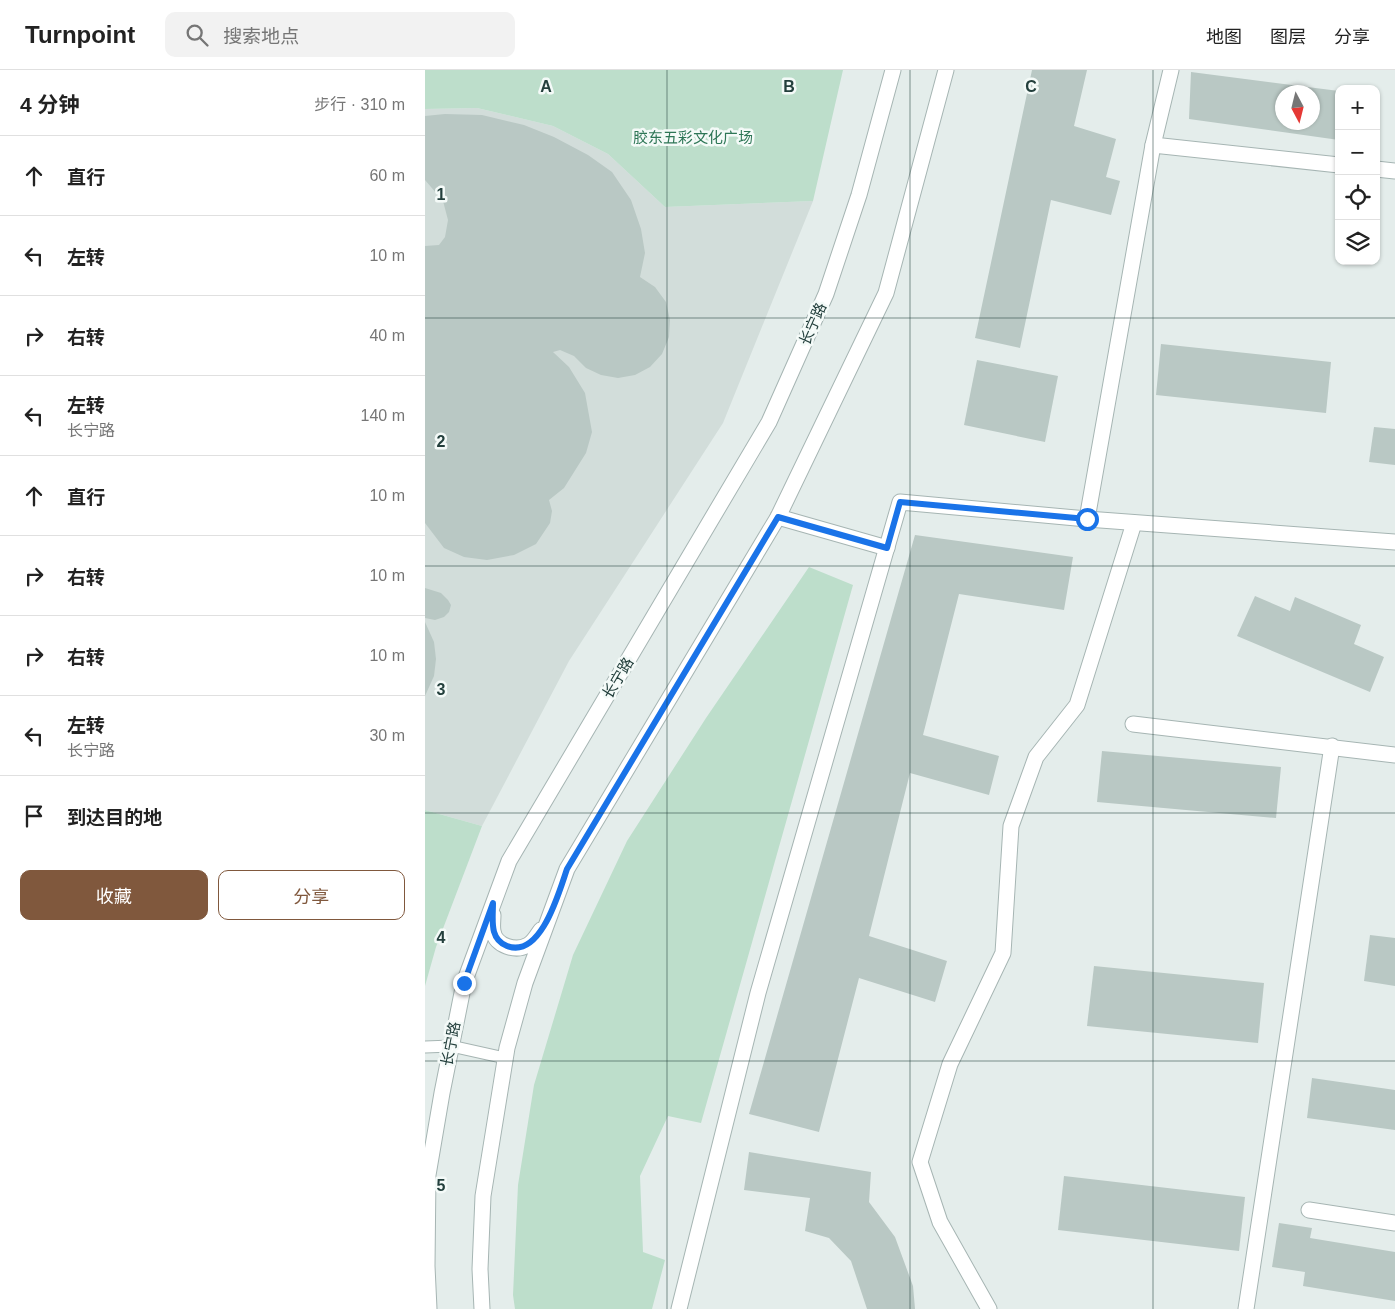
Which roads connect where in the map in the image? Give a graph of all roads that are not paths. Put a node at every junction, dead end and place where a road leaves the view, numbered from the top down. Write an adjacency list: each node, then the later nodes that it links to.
1 (893, 70): 16 (street, 长宁路)
2 (946, 70): 8 (street)
3 (1171, 70): 4 (street)
4 (1153, 145): 5 (street); 9 (street)
5 (1335, 165)
6 (1380, 169): 7 (street)
7 (1395, 171)
8 (778, 517): 12 (street); 17 (street)
9 (1087, 519): 10 (street); 12 (street)
10 (1134, 522): 11 (street); 26 (street)
11 (1395, 542)
12 (887, 548): 25 (street)
13 (1133, 724): 14 (street)
14 (1332, 746): 15 (street); 27 (street)
15 (1395, 755)
16 (493, 903): 17 (street); 18 (street, 长宁路)
17 (551, 914): 20 (street)
18 (451, 1046): 19 (lane); 20 (lane); 23 (street, 长宁路)
19 (425, 1047)
20 (505, 1058): 24 (street)
21 (1309, 1210): 22 (street)
22 (1395, 1222)
23 (429, 1309)
24 (482, 1309)
25 (679, 1309)
26 (989, 1309)
27 (1246, 1309)

